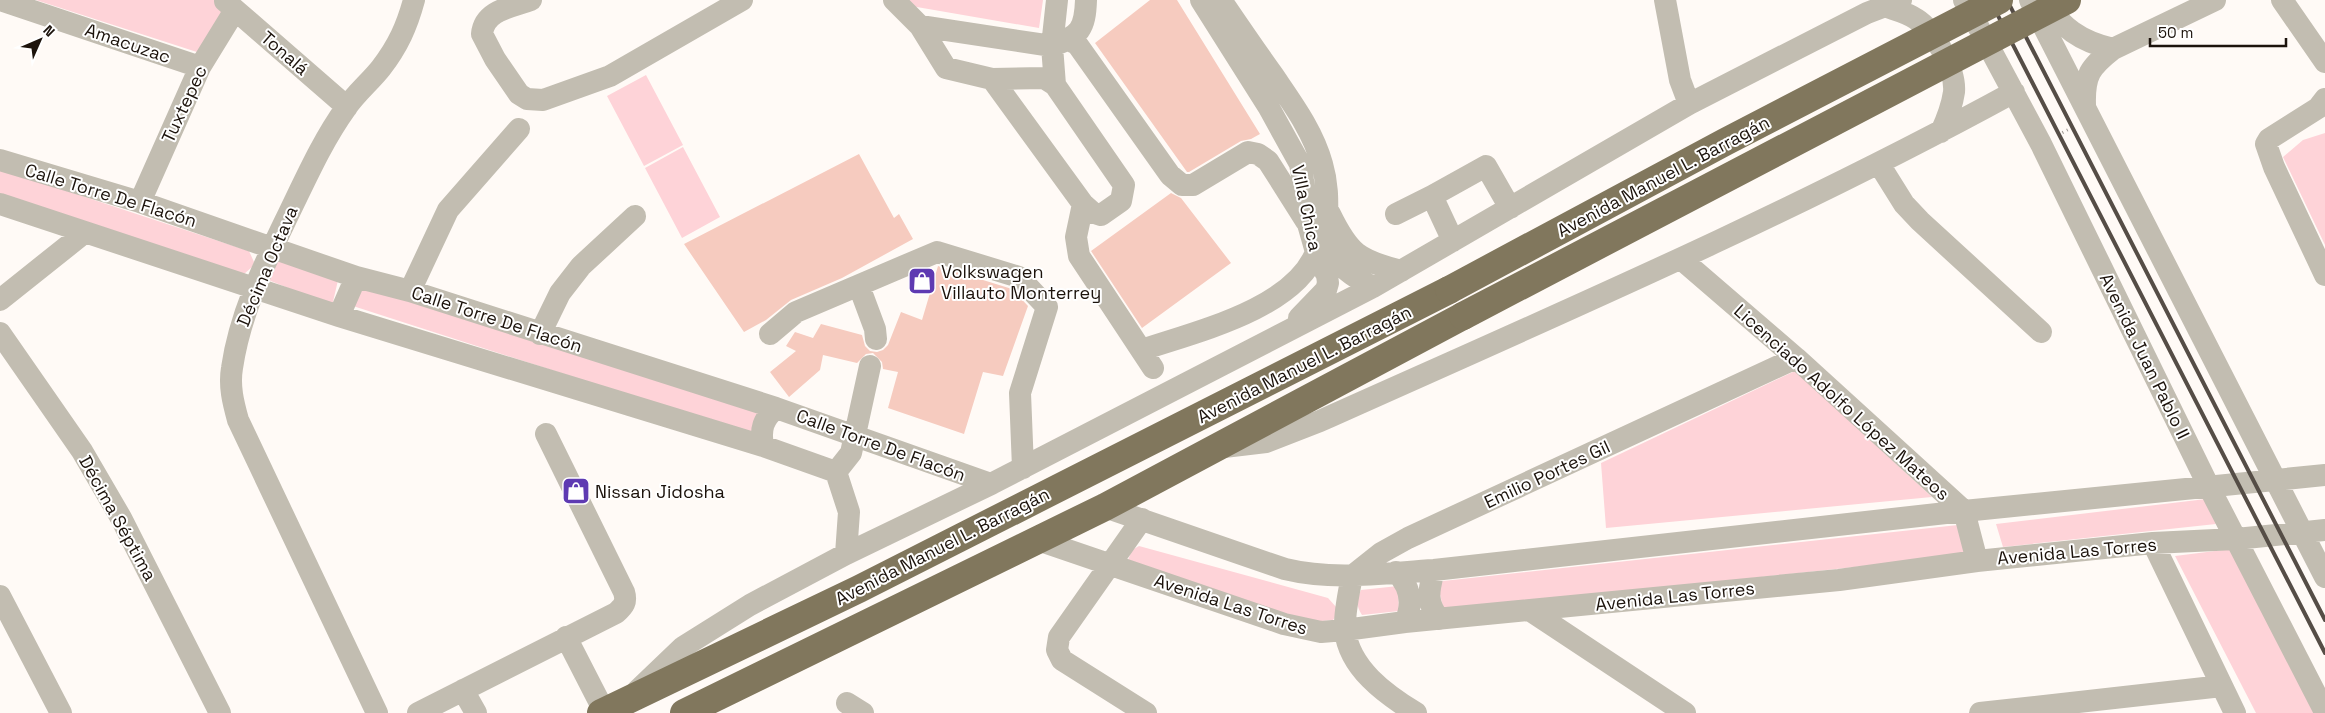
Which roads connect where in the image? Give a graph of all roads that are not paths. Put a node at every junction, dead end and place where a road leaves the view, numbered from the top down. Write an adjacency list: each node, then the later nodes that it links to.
1 (0, 0): 24 (street, Amacuzac)
2 (414, 0): 30 (street, Décima Octava)
3 (531, 0): 4 (street)
4 (742, 0)
5 (894, 0): 20 (street)
6 (1057, 0): 21 (street)
7 (1086, 0): 21 (street)
8 (1201, 0): 35 (street, Villa Chica)
9 (1221, 0): 32 (street, Villa Chica)
10 (1665, 0): 29 (street)
11 (1964, 0): 27 (street, Avenida Juan Pablo II)
12 (1999, 0): 103 (highway, Avenida Manuel L. Barragán, bridge)
13 (2030, 0): 31 (street)
14 (2042, 0): 23 (street)
15 (2067, 0): 73 (highway, Avenida Manuel L. Barragán, bridge)
16 (2215, 0): 23 (street)
17 (2282, 0): 22 (street)
18 (230, 5): 24 (street, Tuxtepec); 30 (street, Tonalá)
19 (1878, 5): 29 (street); 34 (street)
20 (920, 26): 21 (street); 25 (street)
21 (1060, 43): 26 (street); 46 (street)
22 (2321, 48)
23 (2113, 49): 31 (street)
24 (200, 67): 39 (street, Tuxtepec)
25 (992, 79): 26 (street); 41 (street)
26 (1055, 85): 41 (street)
27 (2014, 92): 34 (street); 79 (street, Avenida Juan Pablo II)
28 (2325, 99): 53 (street)
29 (1689, 104): 42 (street)
30 (347, 107): 49 (street, Décima Octava)
31 (2088, 111): 77 (street)
32 (1306, 128): 35 (street); 43 (street, Villa Chica)
33 (519, 129): 58 (street)
34 (1941, 132): 37 (street)
35 (1289, 143): 46 (street, Villa Chica)
36 (0, 160): 39 (street, Calle Torre De Flacón)
37 (1879, 164): 51 (street); 61 (street)
38 (1432, 196): 42 (street); 44 (street); 48 (street)
39 (140, 202): 49 (street, Calle Torre De Flacón)
40 (0, 204): 47 (street)
41 (1082, 204): 50 (street)
42 (1510, 208): 48 (street)
43 (1328, 210): 52 (street); 56 (street, Villa Chica)
44 (1396, 214)
45 (635, 216): 64 (street)
46 (1308, 224): 50 (street, Villa Chica)
47 (84, 233): 57 (street); 59 (street)
48 (1453, 241): 52 (street)
49 (273, 246): 54 (street, Calle Torre De Flacón); 57 (street, Décima Octava)
50 (1316, 252): 63 (street, Villa Chica)
51 (1681, 259): 67 (street, Licenciado Adolfo López Mateos); 73 (street)
52 (1401, 271): 56 (street)
53 (2325, 274)
54 (356, 277): 58 (street, Calle Torre De Flacón); 60 (street)
55 (859, 286): 65 (street); 66 (street); 74 (street)
56 (1373, 287): 63 (street)
57 (255, 288): 60 (street); 110 (street, Décima Octava)
58 (410, 291): 64 (street, Calle Torre De Flacón)
59 (0, 300)
60 (339, 316): 72 (street)
61 (2041, 332)
62 (0, 333): 109 (street, Décima Séptima)
63 (1285, 333): 74 (street)
64 (540, 334): 69 (street, Calle Torre De Flacón)
65 (770, 334)
66 (876, 339)
67 (1796, 358): 81 (street, Licenciado Adolfo López Mateos); 93 (street, Emilio Portes Gil)
68 (870, 366): 71 (street)
69 (776, 408): 71 (street, Calle Torre De Flacón); 72 (street)
70 (546, 434): 100 (street)
71 (854, 437): 75 (street); 78 (street, Calle Torre De Flacón)
72 (763, 446): 75 (street)
73 (1215, 448): 80 (highway, Avenida Manuel L. Barragán)
74 (1023, 468): 78 (street)
75 (836, 472): 88 (street)
76 (2325, 475): 77 (street)
77 (2276, 479): 79 (street); 84 (street)
78 (991, 484): 88 (street)
79 (2209, 487): 81 (street); 85 (street, Avenida Juan Pablo II)
80 (1105, 507): 82 (street); 86 (highway, Avenida Manuel L. Barragán)
81 (1964, 511): 89 (street, Licenciado Adolfo López Mateos); 91 (street)
82 (1142, 519): 90 (street); 93 (street)
83 (2325, 530): 84 (street, Avenida Las Torres)
84 (2303, 533): 85 (street, Avenida Las Torres); 94 (street)
85 (2236, 539): 87 (street, Avenida Las Torres); 107 (street, Avenida Juan Pablo II)
86 (1038, 540): 90 (street, Avenida Las Torres); 113 (highway, Avenida Manuel L. Barragán)
87 (2153, 543): 89 (street, Avenida Las Torres); 101 (street)
88 (846, 554): 103 (street)
89 (1977, 561): 96 (street, Avenida Las Torres)
90 (1111, 565): 99 (street, Avenida Las Torres); 114 (street)
91 (1434, 570): 92 (street); 97 (street)
92 (1396, 572): 93 (street); 98 (street)
93 (1352, 576): 99 (street)
94 (2325, 577)
95 (3, 609): 108 (street)
96 (1531, 611): 97 (street, Avenida Las Torres); 115 (street)
97 (1439, 619): 98 (street, Avenida Las Torres)
98 (1405, 622): 99 (street, Avenida Las Torres)
99 (1345, 630): 106 (street)
100 (566, 637): 102 (street); 105 (street)
101 (2222, 686): 104 (street); 117 (street)
102 (463, 690): 111 (street); 112 (street)
103 (628, 699): 105 (highway, Avenida Manuel L. Barragán)
104 (2075, 708): 116 (street)
105 (603, 712)
106 (1413, 712)
107 (2325, 712)
108 (61, 713)
109 (220, 713)
110 (377, 713)
111 (418, 713)
112 (476, 713)
113 (684, 713)
114 (1146, 713)
115 (1685, 713)
116 (1980, 713)
117 (2235, 713)

